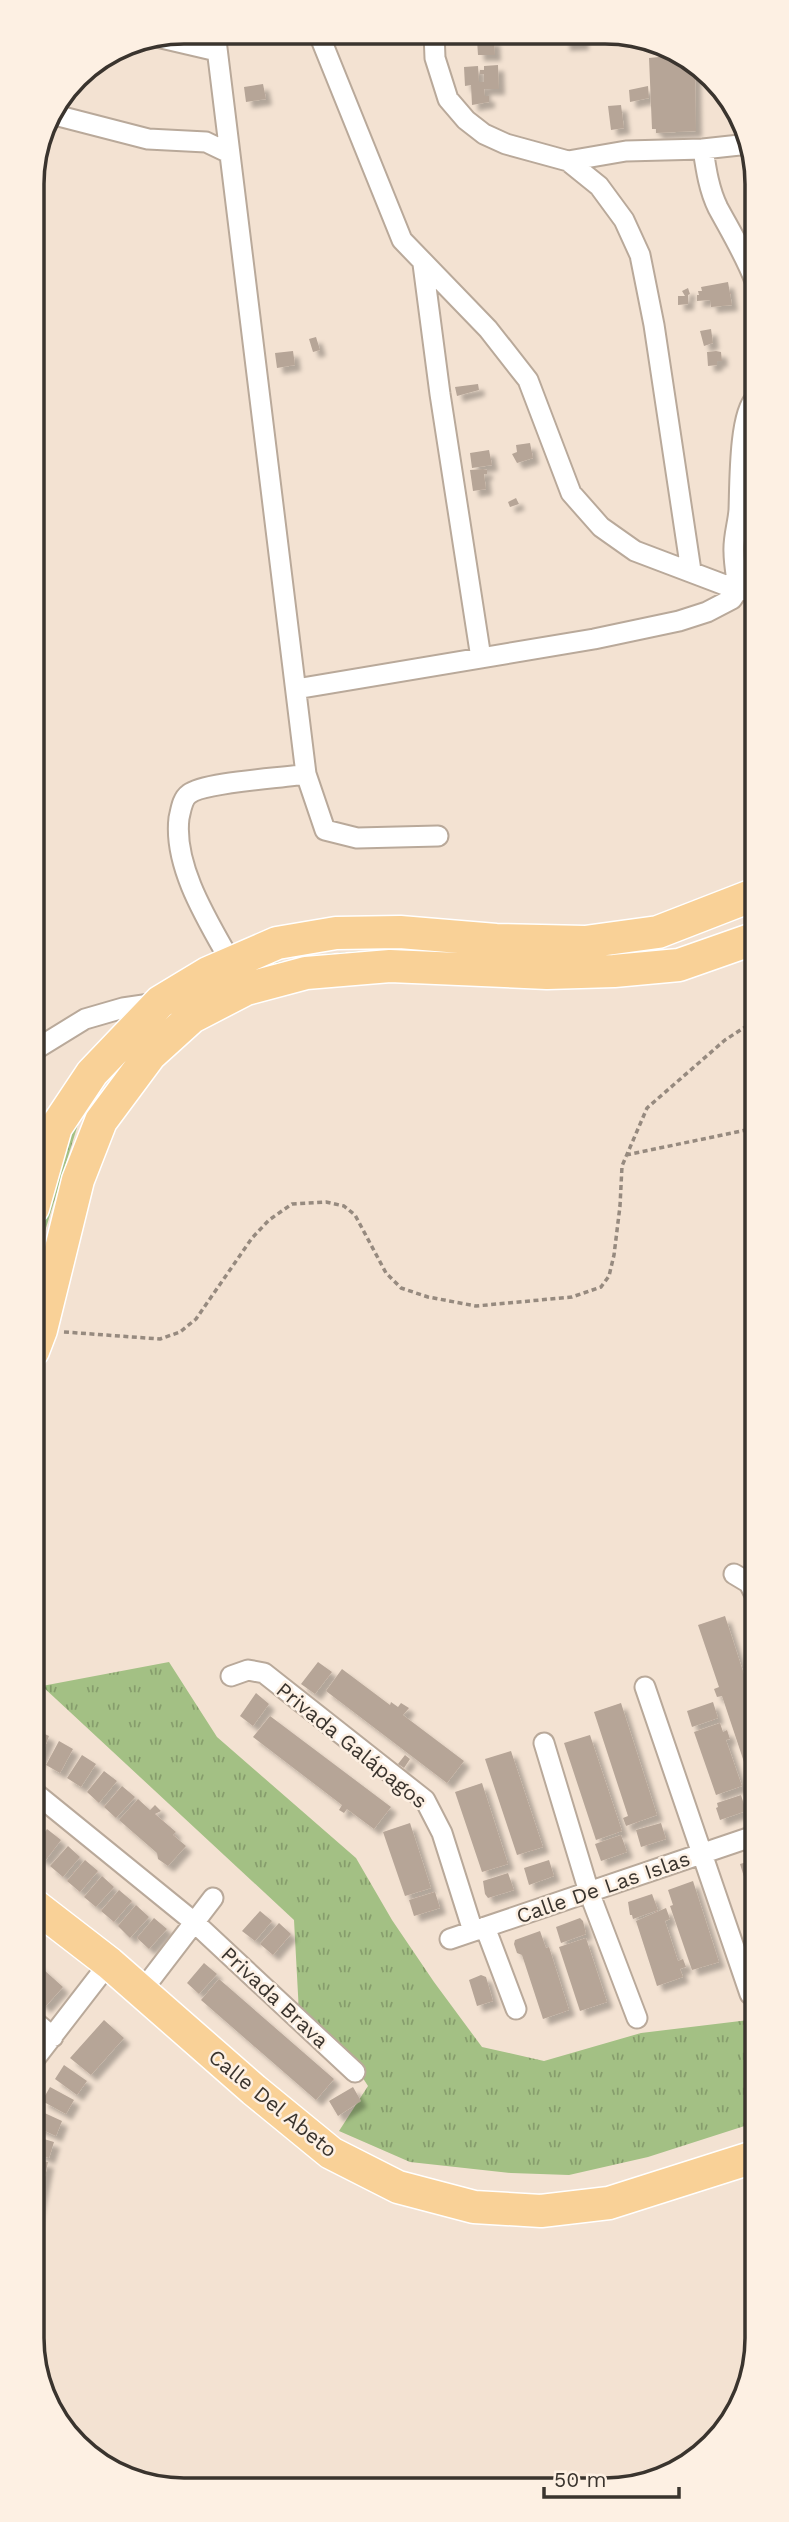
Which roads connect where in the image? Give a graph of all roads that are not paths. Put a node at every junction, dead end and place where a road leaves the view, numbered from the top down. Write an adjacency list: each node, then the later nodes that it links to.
1 (216, 44): 7 (street)
2 (323, 44): 12 (street)
3 (434, 44): 8 (street)
4 (61, 117): 7 (street)
5 (740, 145): 6 (street)
6 (702, 149): 8 (street); 9 (street)
7 (229, 153): 19 (street)
8 (568, 160): 14 (street)
9 (732, 231): 10 (street); 11 (street)
10 (745, 234)
11 (745, 259)
12 (423, 264): 14 (street); 18 (street)
13 (745, 437): 15 (street)
14 (691, 571): 16 (street)
15 (745, 584)
16 (745, 589)
17 (745, 591): 18 (street)
18 (481, 658): 19 (street)
19 (296, 689): 20 (street)
20 (306, 774): 21 (street); 25 (street)
21 (438, 836)
22 (745, 898): 23 (main road)
23 (400, 932): 25 (main road); 26 (main road)
24 (745, 942): 26 (main road)
25 (232, 964): 27 (main road)
26 (390, 966): 30 (main road)
27 (160, 1002): 28 (street); 29 (main road)
28 (44, 1044)
29 (44, 1169)
30 (44, 1314)
31 (734, 1574): 32 (street)
32 (745, 1581)
33 (231, 1676): 43 (street, Privada Galápagos)
34 (645, 1687): 38 (street)
35 (544, 1744): 39 (street)
36 (44, 1800): 42 (street, Privada Brava)
37 (745, 1839): 38 (street, Calle De Las Islas)
38 (703, 1853): 39 (street, Calle De Las Islas); 46 (street)
39 (589, 1892): 43 (street, Calle De Las Islas); 49 (street)
40 (213, 1898): 42 (street)
41 (44, 1913): 45 (main road, Calle Del Abeto)
42 (194, 1922): 47 (street); 53 (street, Privada Brava)
43 (479, 1929): 44 (street, Calle De Las Islas); 48 (street, Privada Galápagos)
44 (450, 1939)
45 (109, 1963): 47 (main road, Calle Del Abeto); 51 (street)
46 (745, 1979)
47 (141, 1992): 54 (main road, Calle Del Abeto)
48 (516, 2009)
49 (637, 2018)
50 (44, 2029): 51 (street)
51 (53, 2037): 52 (street)
52 (44, 2048)
53 (355, 2073)
54 (745, 2161)

